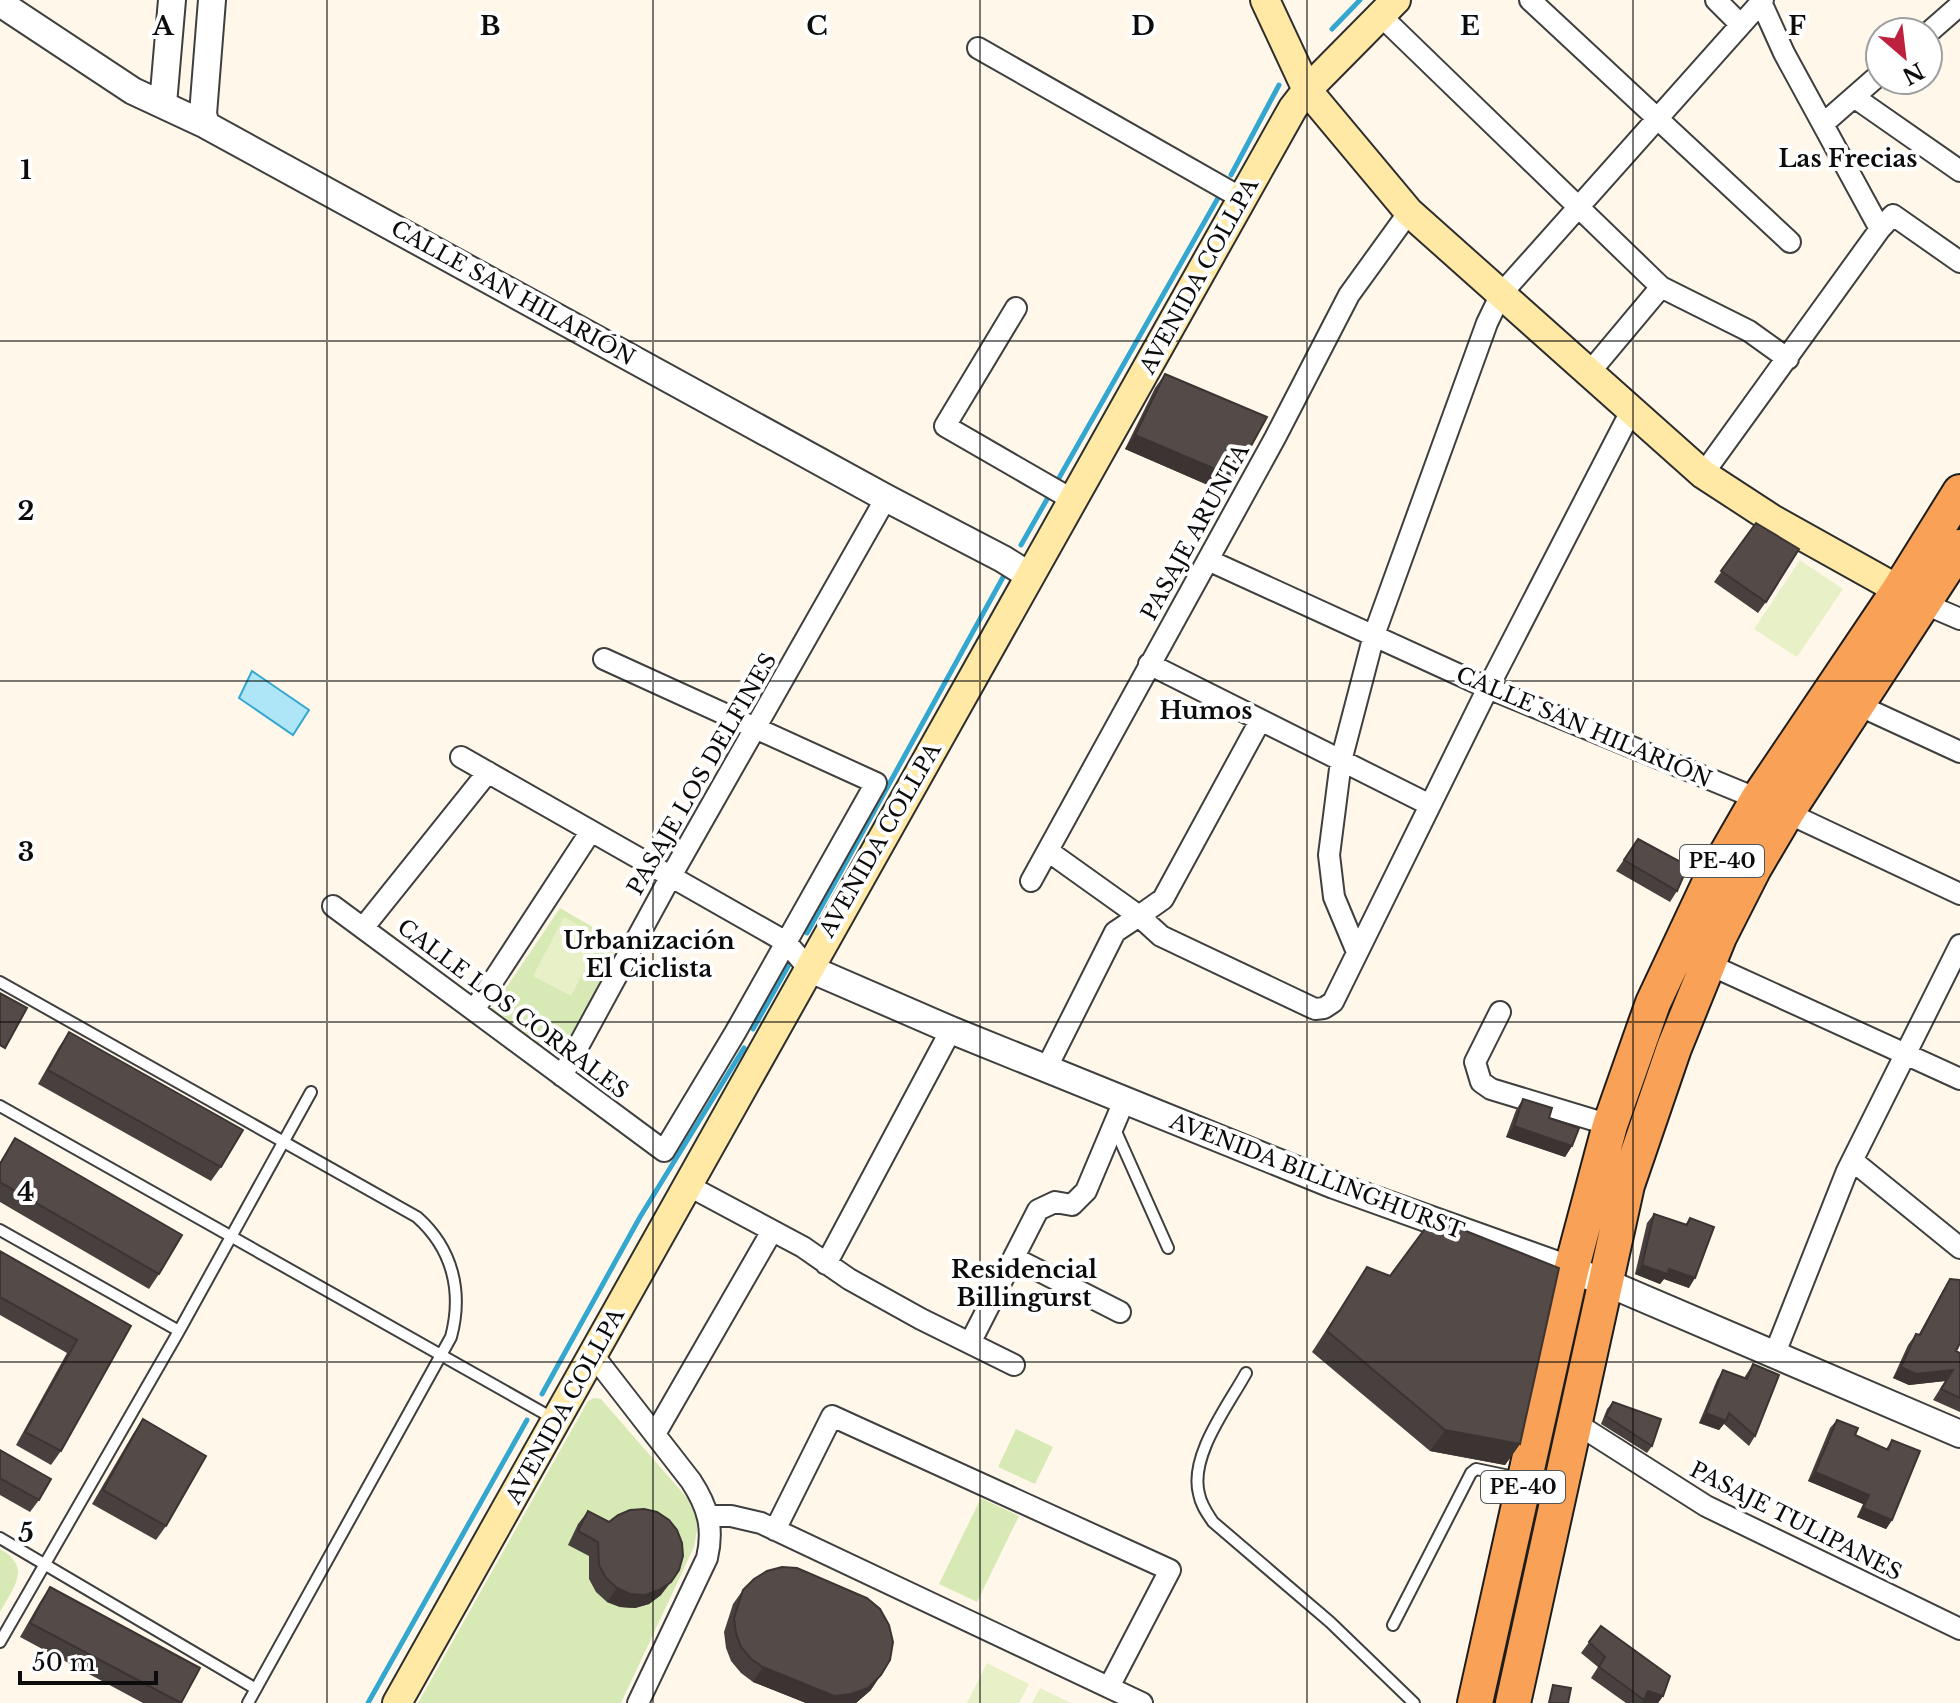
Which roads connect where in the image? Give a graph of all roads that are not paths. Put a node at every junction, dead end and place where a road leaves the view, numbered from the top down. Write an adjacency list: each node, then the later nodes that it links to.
1 (172, 0): 15 (street)
2 (212, 0): 18 (street)
3 (1265, 0): 12 (main road)
4 (1281, 0): 12 (main road)
5 (1530, 0): 16 (street)
6 (1716, 0): 10 (street)
7 (1762, 1): 10 (street); 17 (street)
8 (0, 3): 15 (street, CALLE SAN HILARIÓN)
9 (1388, 8): 12 (main road, AVENIDA COLLPA); 21 (street)
10 (1740, 24): 16 (street)
11 (978, 48): 20 (street)
12 (1312, 85): 20 (main road, AVENIDA COLLPA); 22 (main road)
13 (1864, 88): 14 (street)
14 (1854, 97): 17 (street); 19 (street)
15 (163, 104): 18 (street, CALLE SAN HILARIÓN)
16 (1656, 119): 21 (street); 24 (street)
17 (1823, 124): 23 (street)
18 (206, 125): 34 (street, CALLE SAN HILARIÓN)
19 (1960, 171)
20 (1243, 199): 35 (main road, AVENIDA COLLPA)
21 (1578, 207): 26 (street); 27 (street)
22 (1409, 212): 27 (main road); 37 (street, PASAJE ARUNTA)
23 (1880, 229): 25 (street); 29 (street)
24 (1790, 242)
25 (1960, 262)
26 (1661, 287): 29 (street); 30 (street)
27 (1501, 294): 30 (main road); 41 (street)
28 (1016, 308): 35 (street)
29 (1788, 359): 32 (street)
30 (1589, 373): 31 (main road)
31 (1631, 411): 32 (main road); 44 (street)
32 (1703, 474): 39 (main road)
33 (1960, 492): 39 (highway, PE-40)
34 (886, 498): 38 (street, CALLE SAN HILARIÓN); 47 (street, PASAJE LOS DELFINES)
35 (1073, 500): 38 (main road, AVENIDA COLLPA)
36 (1960, 547): 39 (highway, PE-40)
37 (1208, 560): 41 (street, CALLE SAN HILARIÓN); 43 (street, PASAJE ARUNTA)
38 (1030, 576): 66 (main road, AVENIDA COLLPA)
39 (1912, 597): 40 (street); 45 (highway, PE-40); 53 (highway, PE-40)
40 (1960, 619)
41 (1374, 635): 44 (street, CALLE SAN HILARIÓN); 50 (street)
42 (604, 659): 47 (street)
43 (1149, 664): 46 (street); 55 (street, PASAJE ARUNTA)
44 (1488, 688): 52 (street); 53 (street, CALLE SAN HILARIÓN)
45 (1858, 705): 48 (street); 53 (highway, PE-40)
46 (1260, 721): 50 (street); 60 (street)
47 (755, 728): 56 (street, PASAJE LOS DELFINES); 62 (street)
48 (1960, 752)
49 (461, 757): 51 (street)
50 (1341, 761): 52 (street); 64 (street)
51 (488, 772): 54 (street); 61 (street)
52 (1430, 805): 64 (street)
53 (1772, 806): 58 (street, CALLE SAN HILARIÓN); 65 (highway, PE-40); 80 (highway, PE-40)
54 (591, 831): 56 (street); 68 (street)
55 (1048, 851): 57 (street, PASAJE ARUNTA); 60 (street)
56 (671, 876): 62 (street); 75 (street, PASAJE LOS DELFINES)
57 (1031, 881)
58 (1960, 894)
59 (333, 906): 61 (street, CALLE LOS CORRALES)
60 (1139, 916): 64 (street); 74 (street)
61 (363, 928): 68 (street, CALLE LOS CORRALES)
62 (786, 942): 66 (street); 71 (street)
63 (1960, 945): 73 (street)
64 (1357, 952)
65 (1708, 964): 73 (street); 93 (highway, PE-40)
66 (808, 968): 70 (street, AVENIDA BILLINGHURST); 72 (main road, AVENIDA COLLPA)
67 (0, 982): 82 (lane)
68 (474, 1010): 75 (street, CALLE LOS CORRALES)
69 (1500, 1012): 80 (street)
70 (951, 1030): 74 (street, AVENIDA BILLINGHURST); 91 (street)
71 (735, 1033): 72 (street); 75 (street, CALLE LOS CORRALES)
72 (764, 1049): 84 (main road, AVENIDA COLLPA)
73 (1906, 1056): 76 (street); 83 (street)
74 (1046, 1069): 78 (street, AVENIDA BILLINGHURST)
75 (562, 1076)
76 (1960, 1079)
77 (311, 1092): 82 (lane)
78 (1124, 1101): 81 (street); 92 (street, AVENIDA BILLINGHURST)
79 (0, 1106): 87 (lane)
80 (1610, 1125): 92 (highway, PE-40)
81 (1113, 1126): 88 (lane); 90 (street)
82 (283, 1142): 87 (lane); 98 (lane)
83 (1853, 1161): 89 (street); 97 (street)
84 (689, 1186): 86 (street); 99 (main road, AVENIDA COLLPA)
85 (0, 1230): 95 (lane)
86 (772, 1231): 91 (street); 105 (street)
87 (231, 1237): 95 (lane); 98 (lane)
88 (1168, 1248)
89 (1960, 1248)
90 (1014, 1258): 94 (street); 96 (street)
91 (826, 1264): 96 (street)
92 (1571, 1271): 93 (street, AVENIDA BILLINGHURST); 102 (highway, PE-40)
93 (1605, 1282): 97 (street, AVENIDA BILLINGHURST); 104 (highway, PE-40)
94 (1120, 1312)
95 (179, 1331): 111 (lane)
96 (970, 1343): 100 (street)
97 (1775, 1353): 106 (street, AVENIDA BILLINGHURST)
98 (441, 1354): 103 (lane); 118 (lane)
99 (593, 1355): 103 (main road, AVENIDA COLLPA); 105 (street)
100 (1014, 1365)
101 (1246, 1373): 123 (lane)
102 (1541, 1404): 104 (highway); 107 (highway, PE-40)
103 (557, 1420): 120 (main road, AVENIDA COLLPA)
104 (1574, 1422): 113 (street, PASAJE TULIPANES); 116 (highway, PE-40)
105 (655, 1434): 108 (street)
106 (1960, 1434)
107 (1525, 1479): 112 (lane); 114 (highway, PE-40)
108 (709, 1516): 109 (street); 121 (street)
109 (775, 1530): 117 (street); 117 (street)
110 (0, 1538): 111 (lane)
111 (44, 1562): 115 (lane); 118 (lane)
112 (1393, 1625)
113 (1960, 1629)
114 (1489, 1640): 116 (highway); 124 (highway, PE-40)
115 (0, 1642)
116 (1525, 1647): 125 (highway, PE-40)
117 (1109, 1687): 122 (street)
118 (256, 1689): 119 (lane)
119 (248, 1703)
120 (397, 1703)
121 (638, 1703)
122 (1142, 1703)
123 (1414, 1703)
124 (1475, 1703)
125 (1513, 1703)

